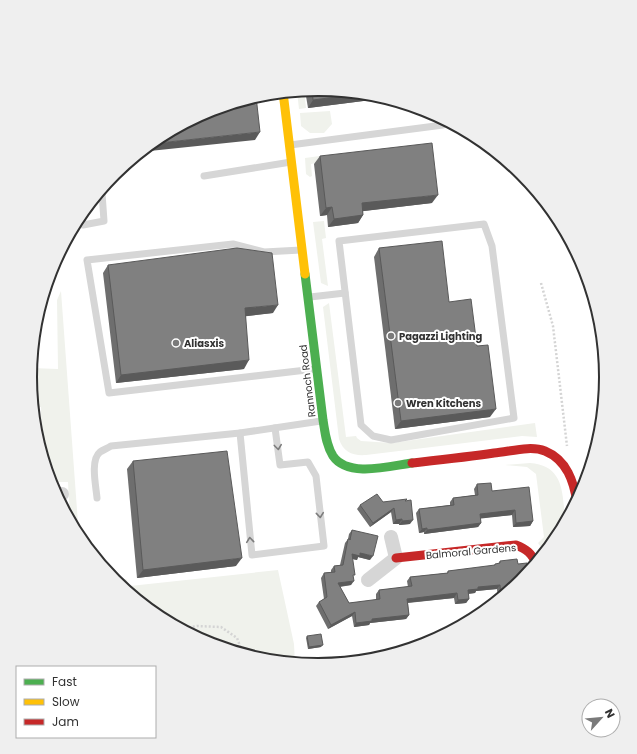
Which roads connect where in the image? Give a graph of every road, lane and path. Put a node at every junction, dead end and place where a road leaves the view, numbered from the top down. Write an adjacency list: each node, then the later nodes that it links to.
1 (284, 98): 3 (street, Rannoch Road)
2 (443, 125): 3 (lane)
3 (289, 145): 4 (street, Rannoch Road)
4 (291, 162): 5 (lane); 8 (street, Rannoch Road)
5 (204, 176)
6 (102, 197): 7 (lane)
7 (83, 223)
8 (303, 250): 11 (street, Rannoch Road); 12 (lane)
9 (541, 283): 16 (path)
10 (345, 293): 10 (lane); 11 (lane)
11 (308, 297): 12 (street, Rannoch Road)
12 (318, 368): 13 (street, Rannoch Road)
13 (323, 420): 14 (lane); 16 (street, Rannoch Road)
14 (275, 428): 15 (lane); 15 (lane, one-way to 15)
15 (240, 433): 18 (lane)
16 (560, 460): 17 (street)
17 (576, 492)
18 (97, 498)
19 (391, 537): 20 (street)
20 (396, 558): 21 (street, Balmoral Gardens); 22 (street)
21 (534, 558)
22 (368, 580)
23 (190, 627): 24 (path)
24 (241, 647)

